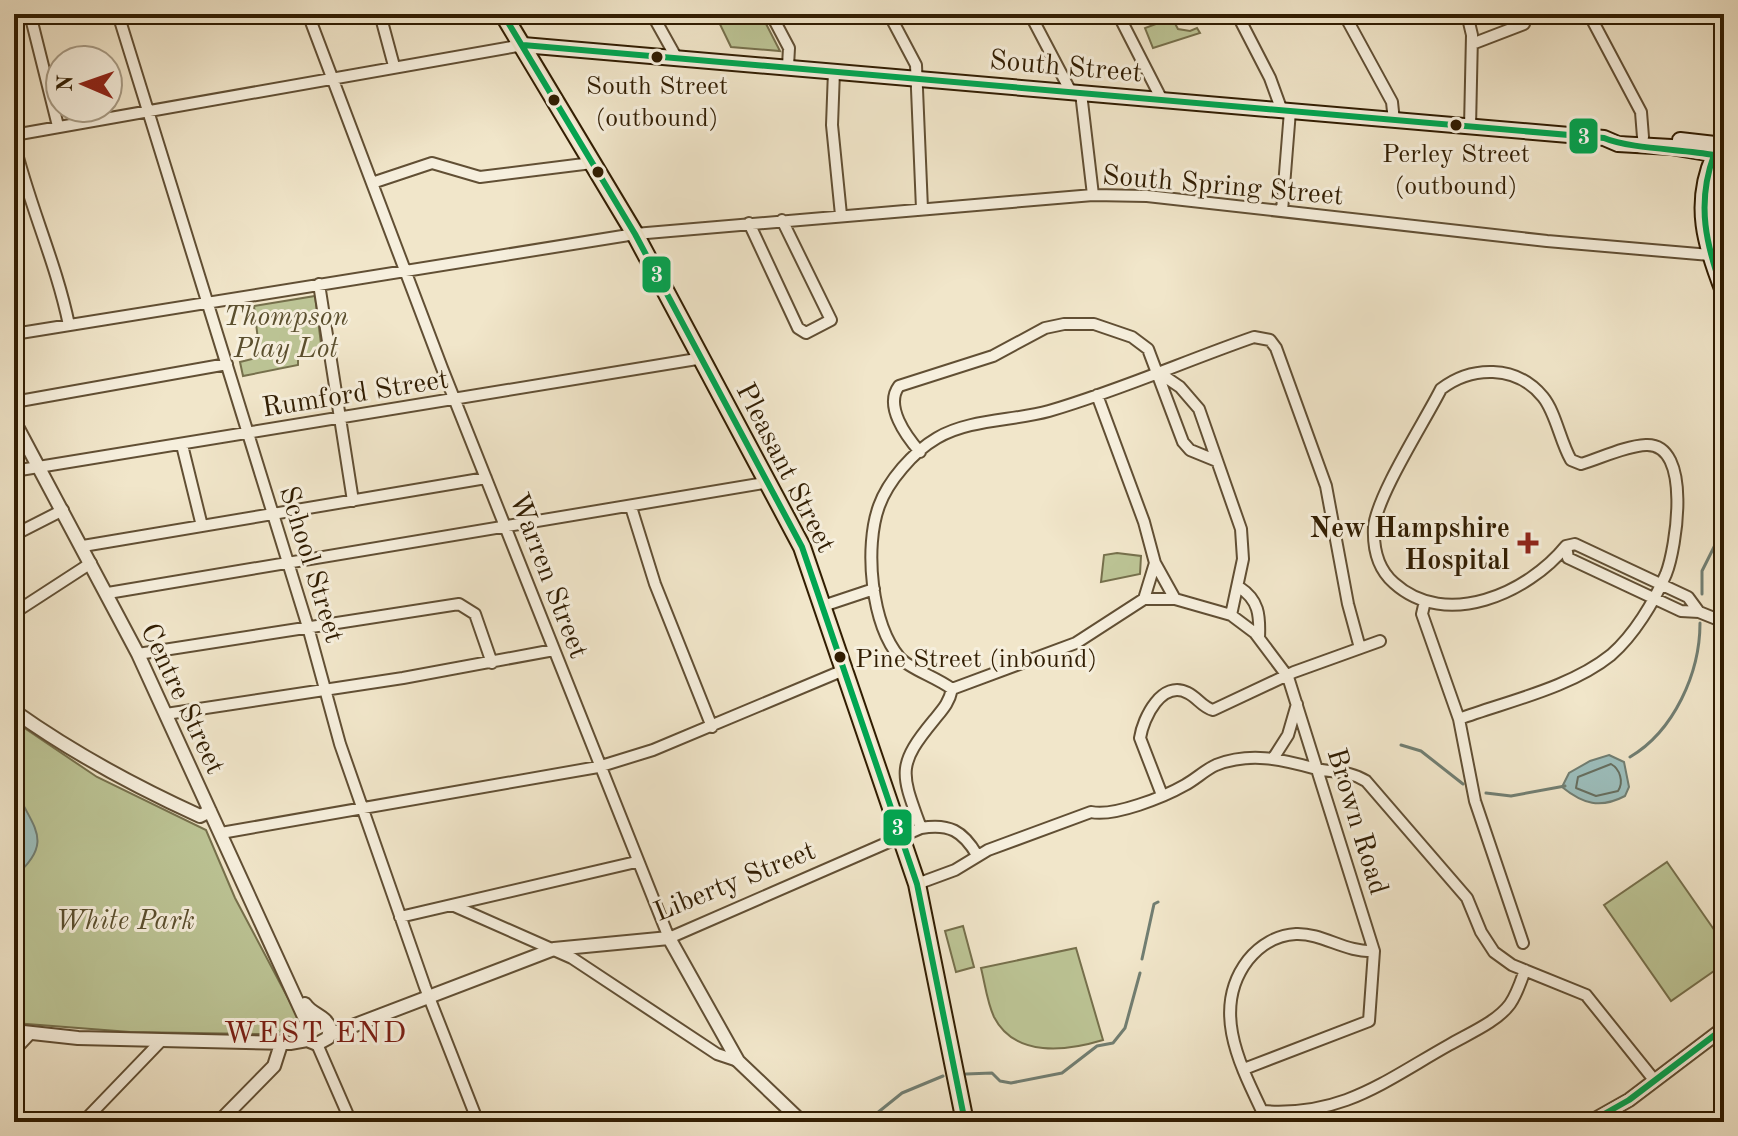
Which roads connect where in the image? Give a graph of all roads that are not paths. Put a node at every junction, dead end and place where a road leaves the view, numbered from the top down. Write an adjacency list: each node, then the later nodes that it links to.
1 (30, 14): 29 (street)
2 (118, 14): 26 (street, School Street)
3 (308, 14): 22 (street, Warren Street)
4 (380, 14): 19 (street)
5 (503, 14): 17 (main road, Pleasant Street)
6 (652, 14): 18 (street)
7 (771, 14): 20 (street)
8 (889, 14): 23 (street)
9 (1030, 14): 24 (street)
10 (1118, 14): 25 (street)
11 (1237, 14): 27 (street)
12 (1344, 14): 28 (street)
13 (1467, 14): 16 (street)
14 (1589, 14): 32 (street)
15 (1524, 24): 16 (street)
16 (1472, 44): 30 (street)
17 (523, 45): 18 (main road, South Street); 19 (street); 36 (main road, Pleasant Street)
18 (676, 57): 20 (main road, South Street)
19 (394, 66): 22 (street)
20 (788, 66): 21 (main road, South Street)
21 (834, 71): 23 (main road, South Street); 41 (street)
22 (332, 78): 26 (street); 37 (street, Warren Street)
23 (917, 78): 24 (main road, South Street); 39 (street)
24 (1076, 92): 25 (main road, South Street); 38 (street)
25 (1162, 100): 27 (main road, South Street)
26 (148, 108): 29 (street); 49 (street, School Street)
27 (1286, 111): 28 (main road, South Street); 40 (street)
28 (1394, 121): 30 (main road, South Street)
29 (58, 126): 31 (street)
30 (1470, 127): 33 (main road, South Street)
31 (14, 135)
32 (1643, 137): 33 (main road, South Street); 35 (main road, South Street)
33 (1604, 138): 35 (main road, South Street)
34 (14, 142): 50 (street)
35 (1721, 150): 45 (main road)
36 (592, 163): 37 (street); 44 (main road, Pleasant Street)
37 (372, 183): 46 (street, Warren Street)
38 (1093, 195): 39 (street, South Spring Street); 40 (street, South Spring Street)
39 (922, 209): 41 (street, South Spring Street)
40 (1282, 211): 45 (street, South Spring Street)
41 (841, 215): 42 (street, South Spring Street)
42 (782, 220): 43 (street, South Spring Street); 43 (street)
43 (749, 223): 44 (street, South Spring Street)
44 (635, 234): 46 (street, South Spring Street); 52 (main road, Pleasant Street)
45 (1716, 264): 48 (main road)
46 (406, 270): 47 (street, South Spring Street); 56 (street, Warren Street)
47 (319, 284): 49 (street, South Spring Street); 58 (street)
48 (1724, 294)
49 (208, 301): 50 (street, South Spring Street); 53 (street, School Street)
50 (69, 325): 51 (street, South Spring Street)
51 (14, 334)
52 (703, 358): 56 (street, Rumford Street); 67 (main road, Pleasant Street)
53 (227, 364): 57 (street); 60 (street, School Street)
54 (1158, 372): 55 (street); 62 (street); 63 (street); 63 (street); 96 (street)
55 (1097, 395): 62 (street); 79 (street)
56 (455, 399): 58 (street, Rumford Street); 66 (street, Warren Street)
57 (14, 402)
58 (340, 419): 60 (street, Rumford Street); 68 (street)
59 (14, 421): 64 (street, Centre Street)
60 (248, 434): 61 (street, Rumford Street); 71 (street, School Street)
61 (182, 445): 64 (street, Rumford Street); 72 (street)
62 (920, 452): 82 (street)
63 (1217, 461): 81 (street)
64 (39, 467): 65 (street, Rumford Street); 70 (street, Centre Street)
65 (14, 471)
66 (486, 478): 68 (street); 73 (street, Warren Street)
67 (770, 482): 69 (street); 88 (main road, Pleasant Street)
68 (353, 501): 71 (street)
69 (631, 507): 73 (street); 108 (street)
70 (63, 510): 74 (street); 75 (street, Centre Street)
71 (273, 515): 72 (street); 78 (street, School Street)
72 (202, 526): 75 (street)
73 (507, 527): 78 (street); 97 (street, Warren Street)
74 (14, 535)
75 (83, 546): 77 (street, Centre Street)
76 (1566, 546): 80 (street); 84 (street); 87 (street)
77 (91, 563): 83 (street, Centre Street); 90 (street)
78 (287, 563): 83 (street); 93 (street, School Street)
79 (1155, 563): 85 (street); 86 (street)
80 (1661, 584): 84 (street); 87 (street); 89 (street)
81 (1239, 587): 91 (street); 94 (street)
82 (874, 589): 88 (street); 102 (street)
83 (108, 593): 98 (street, Centre Street)
84 (1653, 598): 89 (street); 107 (street)
85 (1144, 599): 86 (street, Brown Road); 102 (street)
86 (1175, 599): 91 (street, Brown Road)
87 (1425, 601): 107 (street)
88 (823, 606): 100 (main road, Pleasant Street)
89 (1699, 612): 92 (street)
90 (14, 613)
91 (1231, 615): 94 (street, Brown Road)
92 (1724, 622)
93 (308, 627): 98 (street); 99 (street); 103 (street, School Street)
94 (1259, 638): 101 (street, Brown Road)
95 (1380, 641): 96 (street)
96 (1360, 648): 101 (street)
97 (554, 650): 99 (street); 110 (street, Warren Street)
98 (138, 654): 106 (street, Centre Street)
99 (492, 663): 103 (street)
100 (844, 670): 108 (street); 117 (main road, Pleasant Street)
101 (1288, 677): 104 (street, Brown Road); 112 (street)
102 (952, 689): 115 (street)
103 (326, 691): 106 (street); 113 (street, School Street)
104 (1297, 704): 109 (street); 111 (street, Brown Road)
105 (14, 711): 114 (street)
106 (166, 714): 114 (street, Centre Street)
107 (1459, 719): 124 (street)
108 (712, 727): 110 (street)
109 (1274, 757): 111 (street); 112 (street)
110 (598, 767): 113 (street); 119 (street, Warren Street)
111 (1317, 769): 126 (street, Brown Road); 127 (street)
112 (1162, 795): 118 (street)
113 (362, 809): 116 (street); 122 (street, School Street)
114 (210, 811): 116 (street, Centre Street)
115 (921, 828): 117 (street, Liberty Street); 118 (street)
116 (221, 833): 131 (street, Centre Street)
117 (902, 835): 120 (main road, Pleasant Street); 123 (street, Liberty Street)
118 (977, 855): 120 (street)
119 (636, 862): 121 (street); 123 (street, Warren Street)
120 (917, 884): 144 (main road, Pleasant Street)
121 (452, 905): 122 (street); 125 (street)
122 (400, 917): 128 (street, School Street)
123 (669, 938): 125 (street, Liberty Street); 136 (street, Warren Street)
124 (1523, 943)
125 (554, 949): 128 (street, Liberty Street); 136 (street)
126 (1374, 951): 137 (street, Brown Road); 137 (street)
127 (1525, 970): 137 (street); 138 (street)
128 (429, 997): 131 (street, Liberty Street); 142 (street, School Street)
129 (1724, 1028): 138 (street)
130 (14, 1031): 132 (street, Liberty Street)
131 (317, 1031): 134 (street, Liberty Street); 141 (street, Centre Street)
132 (30, 1034): 133 (street, Liberty Street); 135 (street)
133 (161, 1041): 134 (street, Liberty Street); 139 (street)
134 (282, 1041): 140 (street)
135 (14, 1051)
136 (738, 1061): 143 (street, Warren Street)
137 (1244, 1069)
138 (1655, 1081): 145 (street)
139 (83, 1122)
140 (219, 1122)
141 (351, 1122)
142 (478, 1122)
143 (802, 1122)
144 (965, 1122)
145 (1590, 1122)

